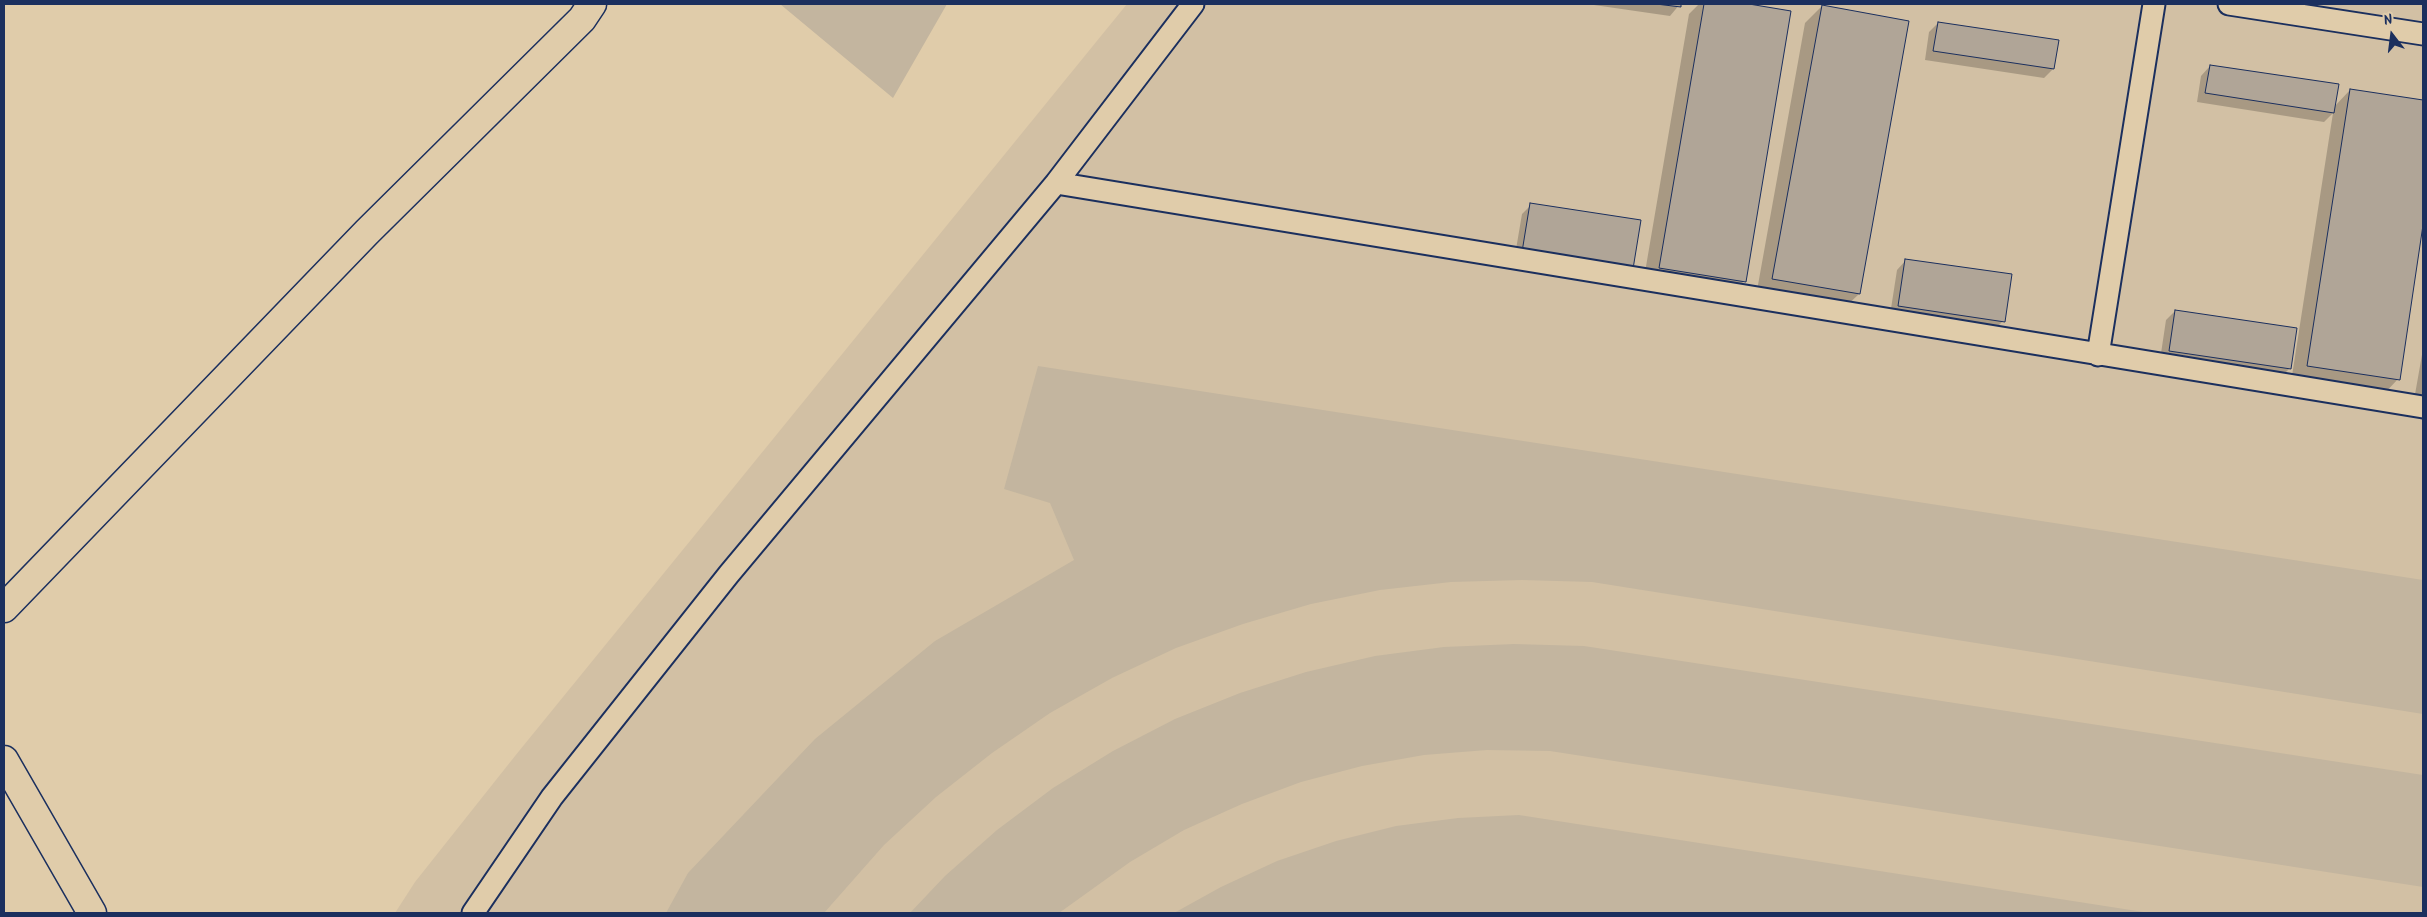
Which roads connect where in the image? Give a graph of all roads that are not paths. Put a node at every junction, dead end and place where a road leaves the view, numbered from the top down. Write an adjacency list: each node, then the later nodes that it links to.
1 (592, 4): 9 (street)
2 (1193, 4): 6 (lane)
3 (2154, 4): 7 (lane)
4 (2229, 4): 5 (lane)
5 (2423, 34)
6 (1056, 183): 7 (lane); 12 (lane)
7 (2098, 355): 8 (lane)
8 (2423, 407)
9 (4, 608)
10 (4, 760): 11 (street)
11 (92, 913)
12 (473, 913)

